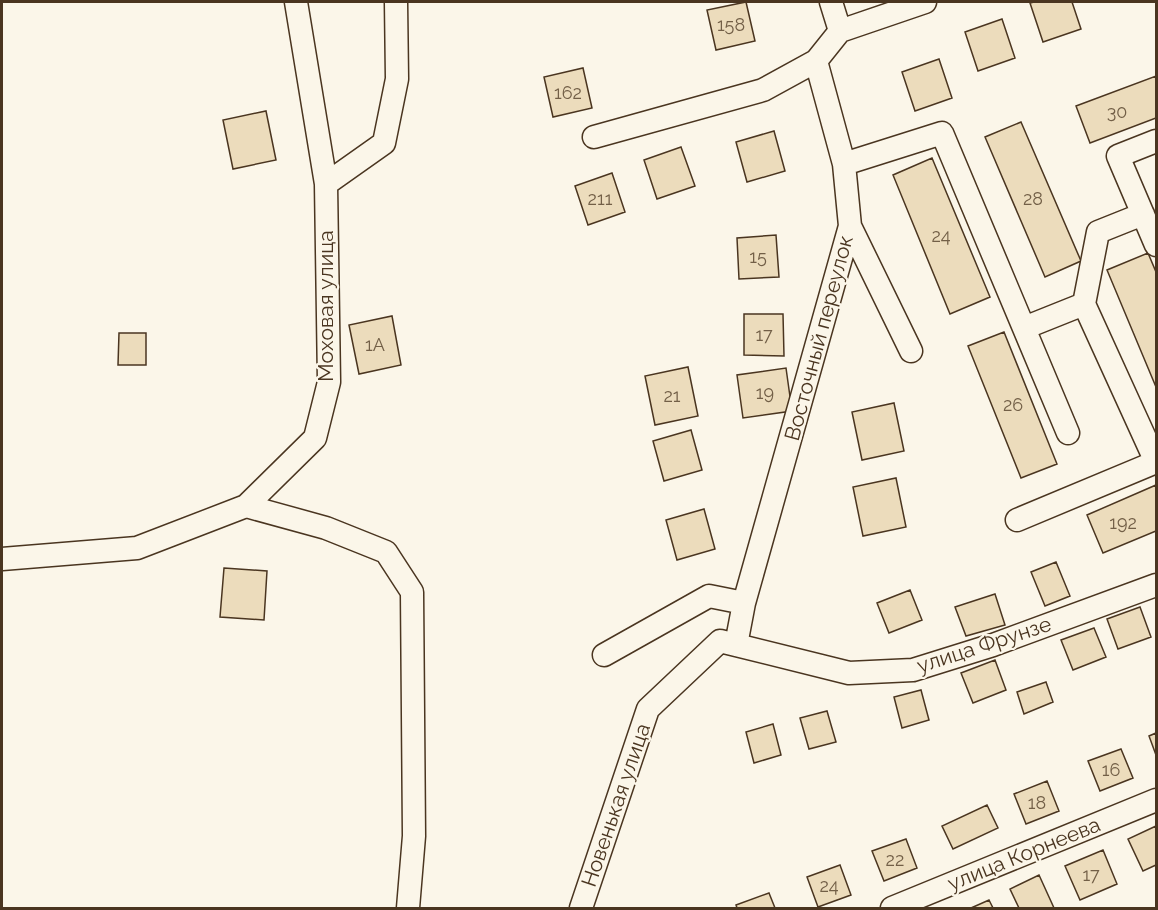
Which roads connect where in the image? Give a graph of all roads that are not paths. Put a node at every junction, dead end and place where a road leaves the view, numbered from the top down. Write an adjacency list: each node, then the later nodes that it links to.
1 (296, 2): 10 (street, Моховая улица)
2 (396, 2): 10 (street)
3 (831, 2): 5 (street)
4 (925, 2): 5 (street)
5 (840, 31): 6 (street)
6 (816, 61): 7 (street); 9 (street, Восточный переулок)
7 (594, 137)
8 (1156, 141): 11 (street)
9 (844, 164): 12 (street, Восточный переулок); 15 (street)
10 (326, 184): 19 (street, Моховая улица)
11 (1143, 214): 13 (street); 14 (street)
12 (849, 226): 16 (street); 23 (street, Восточный переулок)
13 (1156, 245)
14 (1084, 304): 15 (street); 18 (street)
15 (1024, 328): 17 (street)
16 (911, 351)
17 (1068, 433)
18 (1156, 462): 20 (street)
19 (246, 506): 21 (street, Моховая улица); 27 (street)
20 (1017, 520)
21 (2, 560)
22 (1156, 585): 24 (street, улица Фрунзе)
23 (744, 603): 24 (street, Восточный переулок); 25 (street)
24 (736, 645): 28 (street, Новенькая улица)
25 (604, 654)
26 (1156, 800): 29 (street, улица Корнеева)
27 (408, 909)
28 (581, 909)
29 (892, 909)

